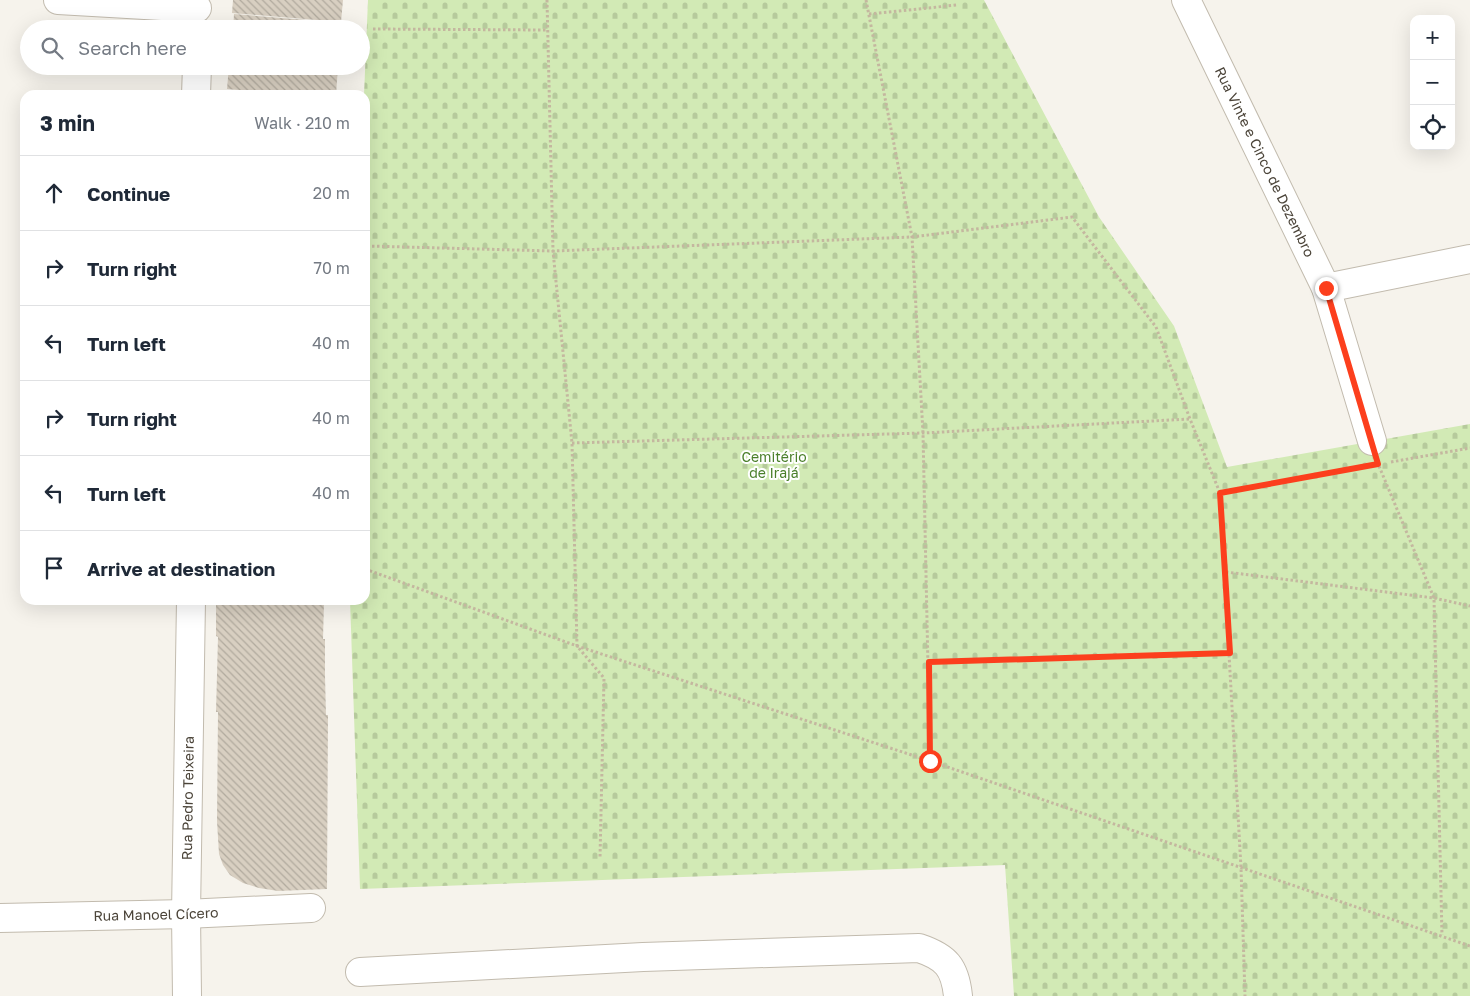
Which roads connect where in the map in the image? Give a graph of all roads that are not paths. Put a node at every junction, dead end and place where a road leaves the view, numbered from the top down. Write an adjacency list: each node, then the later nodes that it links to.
1 (58, 0): 3 (street)
2 (1186, 0): 7 (street, Rua Vinte e Cinco de Dezembro)
3 (197, 12)
4 (196, 75): 5 (street)
5 (196, 90)
6 (1470, 259): 7 (street)
7 (1326, 288): 8 (street, Rua Vinte e Cinco de Dezembro)
8 (1375, 453)
9 (191, 605): 11 (street, Rua Pedro Teixeira)
10 (311, 908): 11 (street, Rua Manoel Cícero)
11 (186, 914): 12 (street, Rua Manoel Cícero); 14 (street, Rua Pedro Teixeira)
12 (0, 918)
13 (360, 972): 15 (street)
14 (187, 996)
15 (958, 996)

